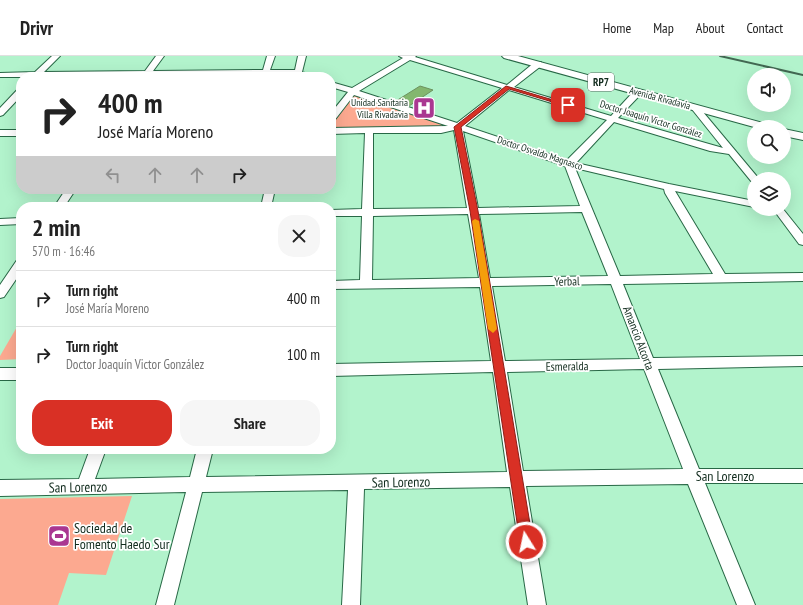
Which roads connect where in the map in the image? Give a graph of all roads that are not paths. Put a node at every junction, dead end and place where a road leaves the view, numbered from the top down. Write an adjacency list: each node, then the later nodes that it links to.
1 (56, 56): 8 (street)
2 (160, 56): 9 (street)
3 (272, 56): 10 (street)
4 (302, 56): 11 (street)
5 (507, 56): 7 (main road, Avenida Rivadavia / RP7)
6 (408, 57): 15 (street, Doctor Joaquín Victor González); 16 (street)
7 (538, 64): 15 (street); 17 (main road, Avenida Rivadavia / RP7)
8 (40, 72)
9 (148, 72)
10 (266, 72)
11 (299, 72)
12 (0, 75): 13 (street)
13 (16, 75)
14 (336, 86): 16 (street, Doctor Osvaldo Magnasco)
15 (508, 87): 25 (street, Doctor Joaquín Victor González); 27 (street)
16 (353, 91): 24 (street); 27 (street, Doctor Osvaldo Magnasco)
17 (638, 92): 22 (main road, Avenida Rivadavia / RP7); 25 (street)
18 (16, 96): 20 (street)
19 (0, 102): 20 (street)
20 (11, 102): 21 (street); 23 (street)
21 (16, 102)
22 (695, 108): 26 (main road, Avenida Rivadavia / RP7); 34 (street)
23 (0, 113)
24 (336, 113)
25 (612, 118): 34 (street, Doctor Joaquín Victor González); 35 (street)
26 (747, 122)
27 (458, 127): 29 (street); 35 (street, Doctor Osvaldo Magnasco); 40 (street)
28 (336, 131): 29 (street)
29 (369, 131): 42 (street)
30 (0, 133): 31 (street)
31 (16, 133)
32 (791, 134): 33 (main road)
33 (803, 137)
34 (732, 152): 36 (street)
35 (569, 164): 37 (street, Doctor Osvaldo Magnasco); 39 (street, Amancio Alcorta)
36 (748, 172)
37 (669, 187): 38 (street, Doctor Osvaldo Magnasco); 49 (street)
38 (747, 203)
39 (587, 210): 40 (street); 50 (street, Amancio Alcorta)
40 (474, 211): 42 (street); 51 (street)
41 (336, 213): 42 (street)
42 (368, 213): 52 (street)
43 (783, 216): 46 (street)
44 (0, 222): 45 (street)
45 (16, 222)
46 (803, 241)
47 (16, 270): 54 (street)
48 (803, 277): 49 (street, Yerbal)
49 (722, 279): 50 (street, Yerbal)
50 (616, 280): 51 (street, Yerbal); 56 (street, Amancio Alcorta)
51 (484, 283): 52 (street, Yerbal); 57 (street)
52 (366, 284): 53 (street, Yerbal)
53 (336, 285)
54 (1, 290)
55 (803, 361): 56 (street, Esmeralda)
56 (648, 364): 57 (street, Esmeralda); 63 (street, Amancio Alcorta)
57 (499, 366): 58 (street, Esmeralda); 65 (street)
58 (336, 370)
59 (0, 374): 60 (street)
60 (16, 374)
61 (96, 454): 68 (street)
62 (204, 454): 67 (street)
63 (693, 476): 64 (street, San Lorenzo); 65 (street, San Lorenzo); 73 (street, Amancio Alcorta)
64 (803, 476)
65 (516, 480): 66 (street, San Lorenzo); 72 (street)
66 (356, 483): 67 (street, San Lorenzo); 71 (street)
67 (196, 484): 68 (street, San Lorenzo); 70 (street)
68 (84, 486): 69 (street, San Lorenzo)
69 (0, 488)
70 (166, 605)
71 (351, 605)
72 (537, 605)
73 (746, 605)

